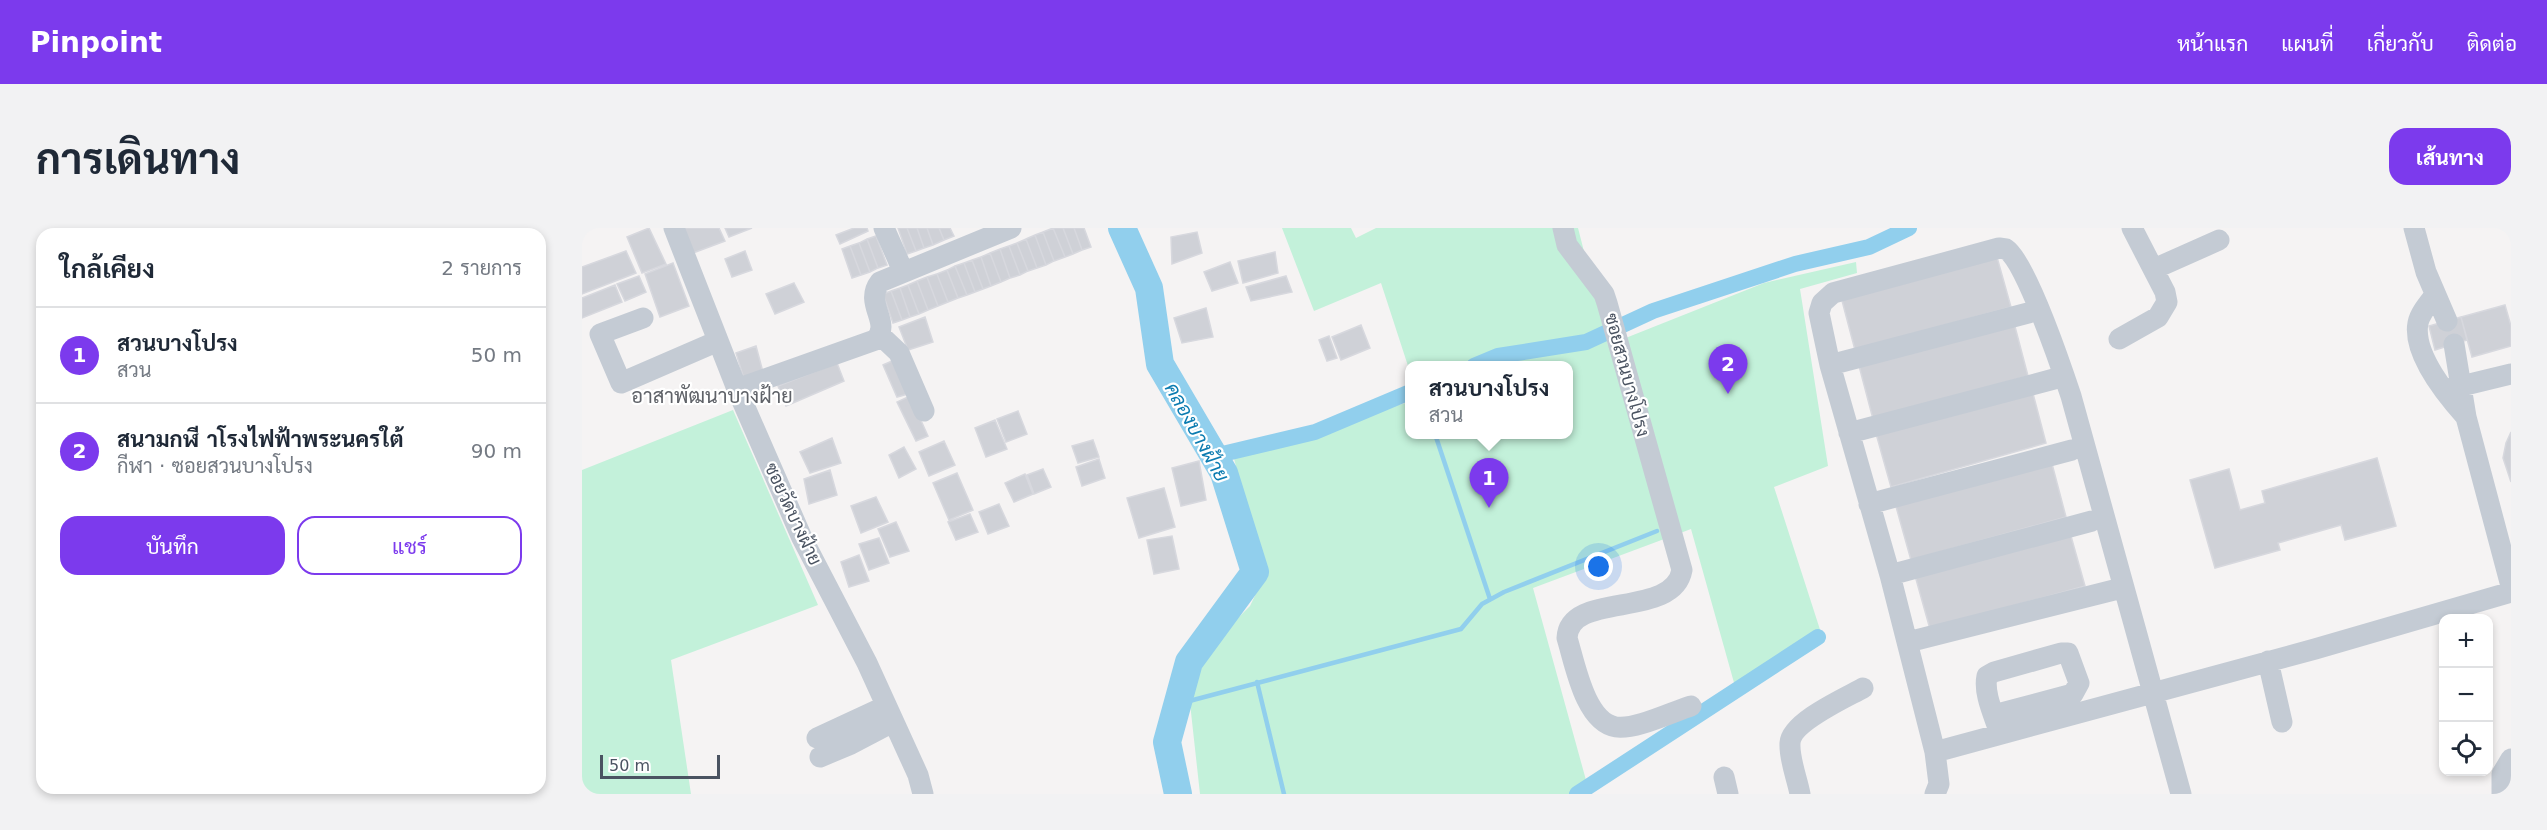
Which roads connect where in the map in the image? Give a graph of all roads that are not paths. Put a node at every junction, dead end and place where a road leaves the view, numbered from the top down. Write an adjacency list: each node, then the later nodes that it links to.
1 (674, 228): 17 (street, ซอยวัดบางฝ้าย)
2 (884, 228): 10 (street)
3 (1011, 228): 7 (street)
4 (1563, 228): 37 (street, ซอยสวนบางโปรง)
5 (2132, 228): 9 (street)
6 (2414, 228): 11 (street)
7 (982, 233): 10 (street)
8 (2220, 240): 9 (street)
9 (2154, 269): 16 (street)
10 (903, 271): 15 (street)
11 (2435, 295): 14 (street); 22 (street)
12 (2028, 313): 19 (street)
13 (643, 318): 17 (street)
14 (2447, 321)
15 (880, 335): 23 (street); 24 (street)
16 (2119, 339)
17 (718, 341): 23 (street, ซอยวัดบางฝ้าย)
18 (2454, 344): 22 (street)
19 (1830, 365): 25 (street); 36 (street)
20 (2511, 374): 22 (street)
21 (2054, 379): 25 (street)
22 (2452, 388): 30 (street)
23 (737, 389): 38 (street, ซอยวัดบางฝ้าย)
24 (924, 411)
25 (1849, 433): 27 (street)
26 (2072, 450): 27 (street)
27 (1869, 504): 29 (street)
28 (2092, 521): 29 (street)
29 (1890, 575): 33 (street)
30 (2511, 586)
31 (2114, 590): 33 (street)
32 (2511, 592): 34 (street)
33 (1908, 642): 41 (street)
34 (2268, 661): 36 (street); 39 (street)
35 (1863, 688): 44 (street)
36 (2154, 692): 41 (street); 46 (street)
37 (1691, 706)
38 (890, 714): 40 (street); 43 (street, ซอยวัดบางฝ้าย)
39 (2282, 722)
40 (818, 747)
41 (1935, 752): 45 (street)
42 (2511, 759): 47 (street)
43 (923, 794)
44 (1800, 794)
45 (1935, 794)
46 (2181, 794)
47 (2502, 794)

